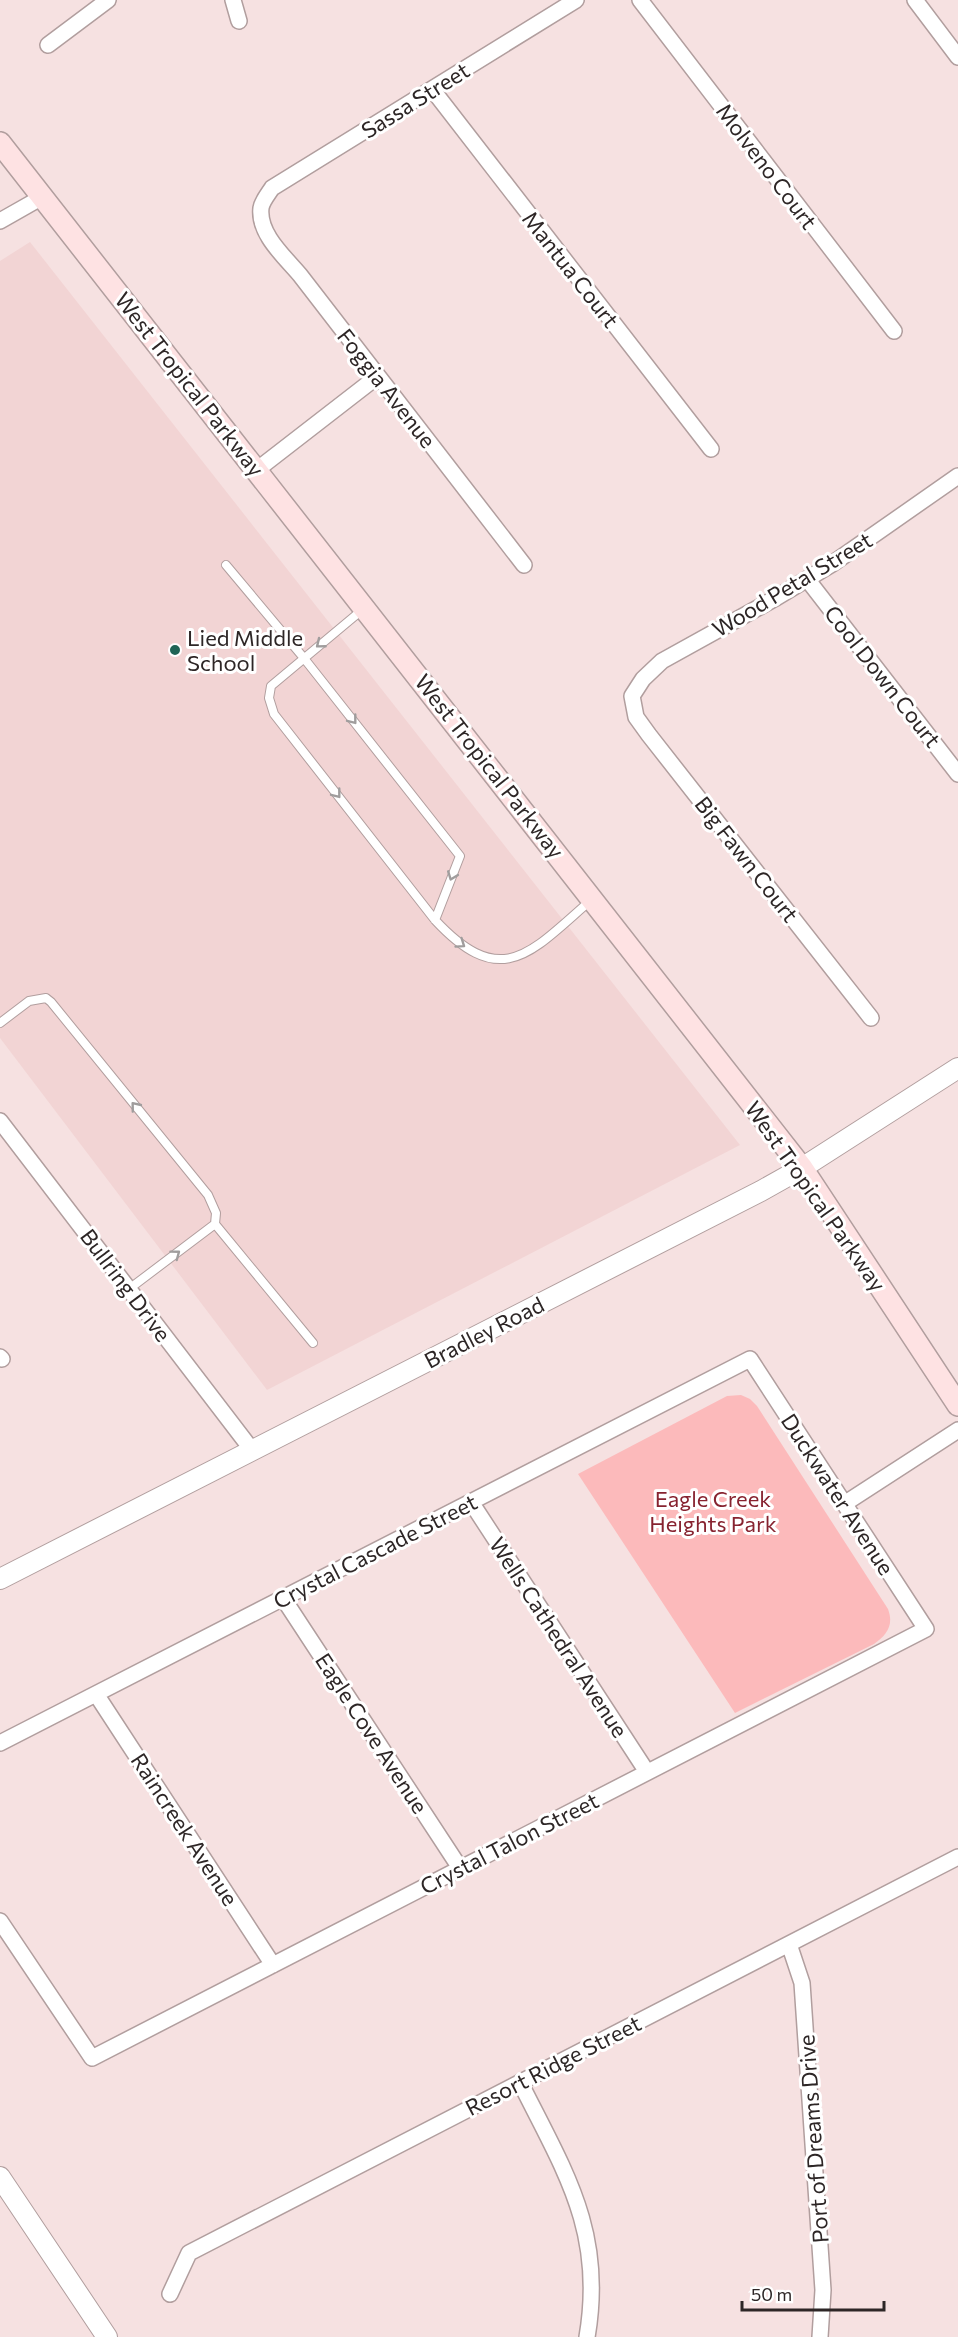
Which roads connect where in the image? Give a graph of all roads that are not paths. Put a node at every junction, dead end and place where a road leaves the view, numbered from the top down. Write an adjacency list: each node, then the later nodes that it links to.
1 (108, 0): 7 (street)
2 (233, 0): 6 (street)
3 (576, 0): 9 (street, Sassa Street)
4 (640, 0): 14 (street, Molveno Court)
5 (915, 0): 8 (street)
6 (239, 21)
7 (48, 45)
8 (958, 57)
9 (432, 89): 12 (street, Sassa Street); 16 (street, Mantua Court)
10 (0, 143): 11 (main road, West Tropical Parkway)
11 (44, 196): 13 (street); 17 (main road, West Tropical Parkway)
12 (261, 207): 15 (street, Foggia Avenue)
13 (0, 220)
14 (894, 331)
15 (378, 375): 17 (street); 20 (street, Foggia Avenue)
16 (711, 449)
17 (258, 469): 22 (main road, West Tropical Parkway)
18 (958, 476): 21 (street, Wood Petal Street)
19 (226, 565): 23 (lane)
20 (524, 565)
21 (807, 579): 24 (street, Wood Petal Street); 25 (street, Cool Down Court)
22 (365, 608): 23 (lane, one-way to 23); 26 (main road, West Tropical Parkway)
23 (303, 657): 27 (lane, one-way to 27); 27 (lane, one-way to 27)
24 (632, 696): 28 (street, Big Fawn Court)
25 (958, 774)
26 (593, 899): 27 (lane, one-way to 26); 32 (main road, West Tropical Parkway)
27 (435, 920)
28 (871, 1018)
29 (0, 1023): 33 (lane, one-way to 29)
30 (958, 1068): 32 (street, Bradley Road)
31 (0, 1121): 34 (street, Bullring Drive)
32 (802, 1168): 37 (main road, West Tropical Parkway); 39 (street, Bradley Road)
33 (215, 1224): 34 (lane, one-way to 33); 35 (lane)
34 (129, 1289): 39 (street, Bullring Drive)
35 (313, 1342)
36 (750, 1359): 40 (street, Crystal Cascade Street); 41 (street, Duckwater Avenue)
37 (958, 1405)
38 (958, 1430): 41 (street)
39 (252, 1450): 42 (street, Bradley Road)
40 (471, 1502): 43 (street, Crystal Cascade Street); 47 (street, Wells Cathedral Avenue)
41 (844, 1504): 44 (street, Duckwater Avenue)
42 (0, 1579)
43 (283, 1598): 45 (street, Crystal Cascade Street); 49 (street, Eagle Cove Avenue)
44 (926, 1629): 47 (street, Crystal Talon Street)
45 (96, 1694): 46 (street, Crystal Cascade Street); 52 (street, Raincreek Avenue)
46 (0, 1743)
47 (647, 1772): 49 (street, Crystal Talon Street)
48 (958, 1857): 51 (street, Resort Ridge Street)
49 (460, 1868): 52 (street, Crystal Talon Street)
50 (0, 1921): 52 (street, Crystal Talon Street)
51 (789, 1944): 53 (street, Resort Ridge Street); 58 (street, Port of Dreams Drive)
52 (273, 1965)
53 (520, 2082): 55 (street, Resort Ridge Street); 57 (street)
54 (0, 2177): 56 (street)
55 (170, 2294)
56 (108, 2337)
57 (587, 2337)
58 (820, 2337)

